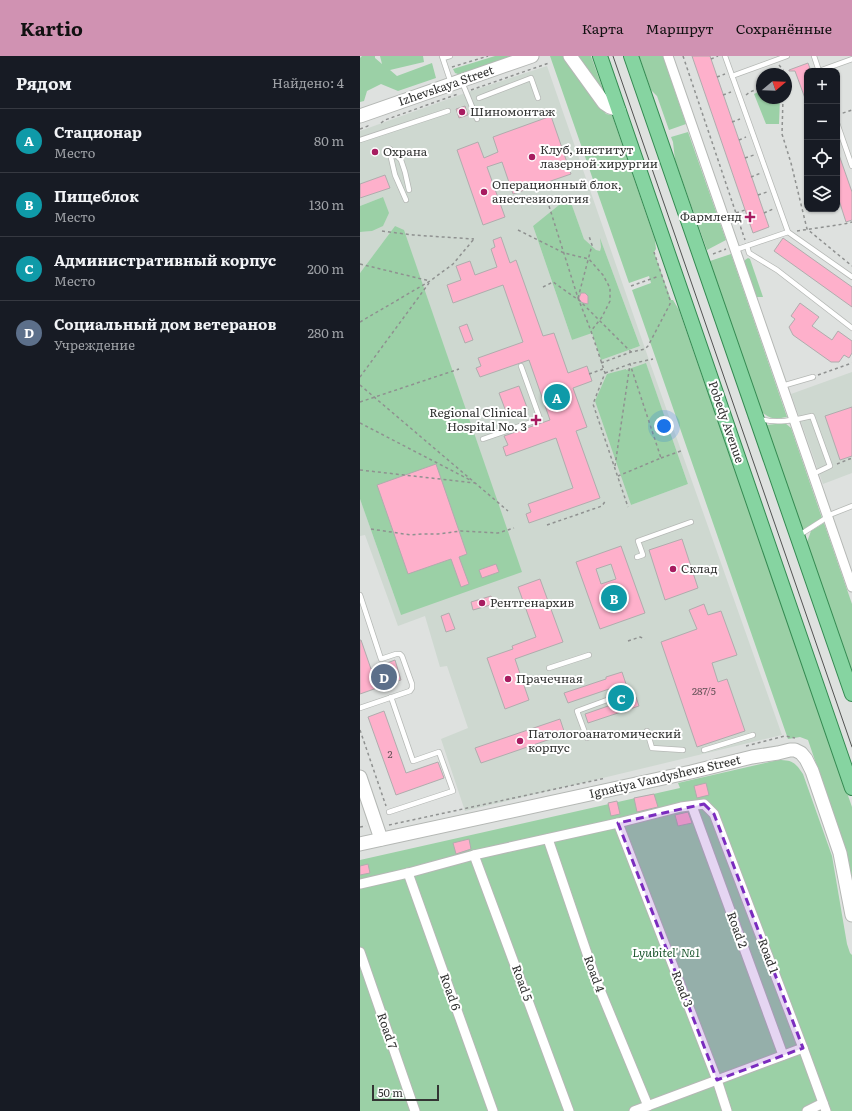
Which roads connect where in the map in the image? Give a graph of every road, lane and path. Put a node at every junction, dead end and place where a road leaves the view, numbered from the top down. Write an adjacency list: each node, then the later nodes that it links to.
1 (450, 56): 13 (lane)
2 (488, 56): 18 (path)
3 (532, 56): 20 (street, Izhevskaya Street)
4 (570, 56): 26 (street)
5 (600, 56): 26 (main road, Pobedy Avenue)
6 (631, 56): 97 (main road)
7 (668, 56): 63 (street)
8 (683, 56): 52 (path)
9 (719, 56): 14 (path)
10 (725, 56): 19 (lane)
11 (787, 56): 19 (lane)
12 (814, 56): 16 (lane)
13 (443, 57): 18 (lane)
14 (711, 59)
15 (852, 59): 17 (lane)
16 (818, 68)
17 (827, 68)
18 (447, 69): 20 (lane)
19 (732, 76): 31 (lane)
20 (456, 82): 30 (street, Izhevskaya Street); 32 (lane)
21 (756, 90): 22 (path)
22 (750, 92)
23 (478, 98): 24 (lane)
24 (538, 98)
25 (783, 104): 57 (path)
26 (619, 110): 138 (main road, Pobedy Avenue)
27 (852, 110): 29 (path)
28 (448, 111): 38 (lane)
29 (840, 114)
30 (360, 116)
31 (746, 117): 33 (path); 37 (lane)
32 (478, 118)
33 (732, 122)
34 (370, 127): 35 (path)
35 (360, 129)
36 (840, 132): 42 (lane)
37 (753, 135): 39 (path); 40 (lane)
38 (360, 140)
39 (739, 140)
40 (760, 153): 41 (path); 43 (lane)
41 (745, 158)
42 (852, 166)
43 (766, 171): 44 (path); 46 (lane)
44 (751, 177)
45 (409, 190): 48 (lane)
46 (773, 190): 47 (path); 50 (lane)
47 (758, 195)
48 (406, 200)
49 (549, 206): 66 (path)
50 (779, 207): 53 (path); 60 (lane)
51 (745, 210): 52 (path)
52 (735, 213): 55 (path)
53 (764, 213)
54 (748, 218): 55 (path)
55 (738, 221): 62 (path)
56 (852, 222): 57 (path)
57 (807, 229): 60 (path); 69 (path)
58 (518, 230): 66 (path)
59 (382, 231): 72 (path)
60 (788, 232): 62 (lane); 71 (lane)
61 (589, 236): 67 (path)
62 (747, 246): 63 (lane); 79 (lane)
63 (732, 249): 65 (path); 94 (street)
64 (654, 252): 81 (path)
65 (717, 252)
66 (564, 253): 67 (path); 75 (path)
67 (589, 259): 75 (path); 77 (path)
68 (360, 264): 72 (path)
69 (852, 266)
70 (659, 276): 73 (path)
71 (852, 277)
72 (430, 281): 78 (path); 91 (path)
73 (631, 286)
74 (543, 287): 76 (path)
75 (578, 298): 76 (path)
76 (580, 301): 77 (path); 80 (path)
77 (599, 321): 80 (path); 81 (path)
78 (360, 322)
79 (852, 328)
80 (591, 331): 83 (path)
81 (631, 352): 83 (path)
82 (653, 359): 84 (path)
83 (601, 363): 87 (path)
84 (630, 364): 89 (path); 102 (path); 105 (path)
85 (852, 364): 92 (path)
86 (521, 366): 100 (lane)
87 (603, 368): 89 (path); 90 (path)
88 (459, 369): 95 (path)
89 (605, 373): 105 (path)
90 (589, 374)
91 (360, 377)
92 (813, 377): 94 (lane)
93 (360, 385): 95 (path)
94 (782, 386): 98 (street)
95 (375, 397): 96 (path); 109 (path)
96 (360, 402)
97 (757, 418): 98 (lane); 119 (main road)
98 (794, 420): 107 (street); 107 (lane)
99 (360, 423): 109 (path)
100 (483, 439)
101 (681, 451): 102 (path)
102 (661, 458): 108 (path)
103 (852, 458): 104 (path)
104 (838, 463)
105 (615, 467): 108 (path)
106 (360, 470): 109 (path)
107 (812, 474): 114 (street)
108 (618, 476): 112 (path)
109 (475, 483): 113 (path)
110 (606, 500): 116 (path)
111 (852, 506): 114 (lane)
112 (628, 507)
113 (508, 511)
114 (827, 516): 119 (lane); 121 (street)
115 (691, 522): 120 (lane)
116 (547, 525)
117 (514, 528): 118 (path)
118 (371, 529)
119 (798, 537): 127 (main road)
120 (637, 557)
121 (852, 587)
122 (360, 595): 128 (lane)
123 (644, 639): 124 (path)
124 (628, 641)
125 (589, 655): 126 (lane)
126 (549, 668)
127 (852, 694)
128 (391, 697): 130 (lane); 140 (lane)
129 (607, 700): 134 (lane)
130 (360, 708)
131 (360, 730): 140 (path)
132 (647, 731): 135 (lane)
133 (753, 735): 136 (lane)
134 (586, 738)
135 (683, 750)
136 (704, 750)
137 (360, 778): 142 (street)
138 (852, 788)
139 (692, 806): 141 (street); 150 (street, Road 1); 151 (street, Road 2)
140 (389, 812)
141 (618, 823): 143 (street); 152 (street, Road 3)
142 (381, 839): 144 (street, Ignatiya Vandysheva Street); 148 (street, Ignatiya Vandysheva Street)
143 (548, 839): 145 (street); 153 (street, Road 4)
144 (360, 844)
145 (474, 855): 146 (street); 158 (street, Road 5)
146 (408, 873): 147 (street); 157 (street, Road 6)
147 (360, 884)
148 (852, 916)
149 (360, 952): 156 (street, Road 7)
150 (803, 1048): 151 (street); 154 (street, Road 1)
151 (783, 1055): 152 (street)
152 (717, 1080): 153 (street); 159 (street, Road 3)
153 (648, 1106): 155 (street)
154 (825, 1107): 160 (street)
155 (637, 1110)
156 (415, 1111)
157 (493, 1111)
158 (569, 1111)
159 (727, 1111)
160 (807, 1111)

